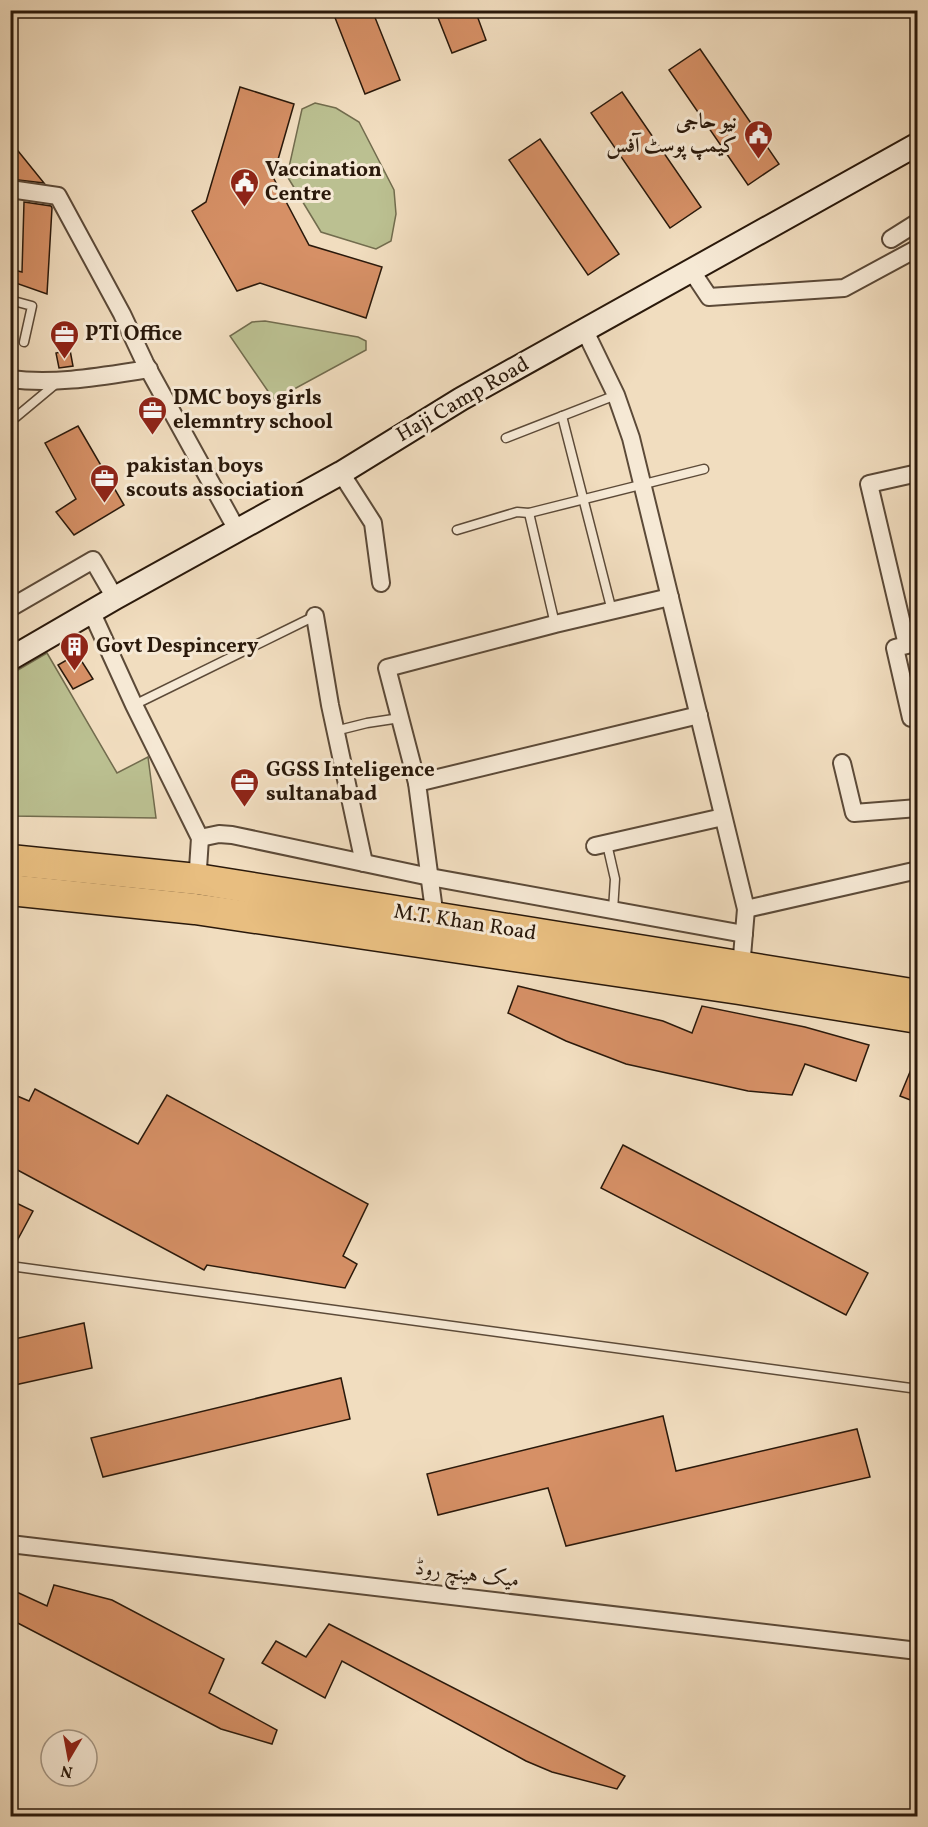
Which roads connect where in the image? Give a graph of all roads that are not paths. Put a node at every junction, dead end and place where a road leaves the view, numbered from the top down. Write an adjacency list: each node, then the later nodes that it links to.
1 (918, 144): 6 (street, Haji Camp Road)
2 (10, 189): 10 (street)
3 (918, 222): 4 (street)
4 (891, 239)
5 (918, 248): 6 (street)
6 (691, 270): 8 (street, Haji Camp Road)
7 (10, 300): 9 (lane)
8 (585, 331): 13 (street); 18 (street, Haji Camp Road)
9 (24, 342)
10 (149, 369): 12 (street); 23 (street)
11 (10, 380): 12 (street)
12 (61, 380): 15 (lane)
13 (616, 395): 14 (lane); 20 (street)
14 (562, 416): 16 (lane); 21 (lane)
15 (10, 422)
16 (506, 438)
17 (704, 470): 20 (lane)
18 (341, 473): 23 (street, Haji Camp Road); 25 (street)
19 (918, 473): 36 (street)
20 (643, 486): 21 (lane); 26 (street)
21 (584, 501): 22 (lane); 29 (lane)
22 (529, 513): 24 (lane); 32 (lane)
23 (237, 530): 27 (street, Haji Camp Road)
24 (457, 530)
25 (381, 583)
26 (670, 597): 29 (street); 35 (street)
27 (115, 598): 28 (street); 30 (street, Haji Camp Road)
28 (10, 608)
29 (612, 610): 32 (street)
30 (92, 613): 33 (street, Haji Camp Road); 34 (street)
31 (315, 616): 34 (lane); 38 (street)
32 (555, 624): 37 (street)
33 (10, 660)
34 (134, 705): 43 (street)
35 (699, 715): 40 (street); 42 (street)
36 (918, 717)
37 (400, 718): 38 (lane); 40 (street)
38 (335, 731): 46 (street)
39 (842, 763): 41 (street)
40 (417, 783): 48 (street)
41 (918, 808)
42 (723, 817): 44 (street); 52 (street)
43 (200, 838): 46 (street); 49 (street)
44 (601, 845): 53 (lane)
45 (10, 860): 49 (highway, M.T. Khan Road)
46 (364, 863): 48 (street)
47 (918, 870): 52 (street)
48 (430, 877): 53 (street); 54 (street)
49 (197, 879): 51 (street); 54 (highway, M.T. Khan Road)
50 (10, 890): 51 (highway, M.T. Khan Road)
51 (195, 909): 58 (highway, M.T. Khan Road)
52 (746, 909): 55 (street)
53 (613, 910): 55 (street)
54 (435, 918): 56 (highway, M.T. Khan Road)
55 (744, 934): 56 (street)
56 (741, 968): 57 (highway, M.T. Khan Road)
57 (918, 995)
58 (918, 1018)
59 (10, 1266): 60 (lane)
60 (918, 1389)
61 (10, 1544): 62 (street, میک ہینچ روڈ)
62 (918, 1652)

